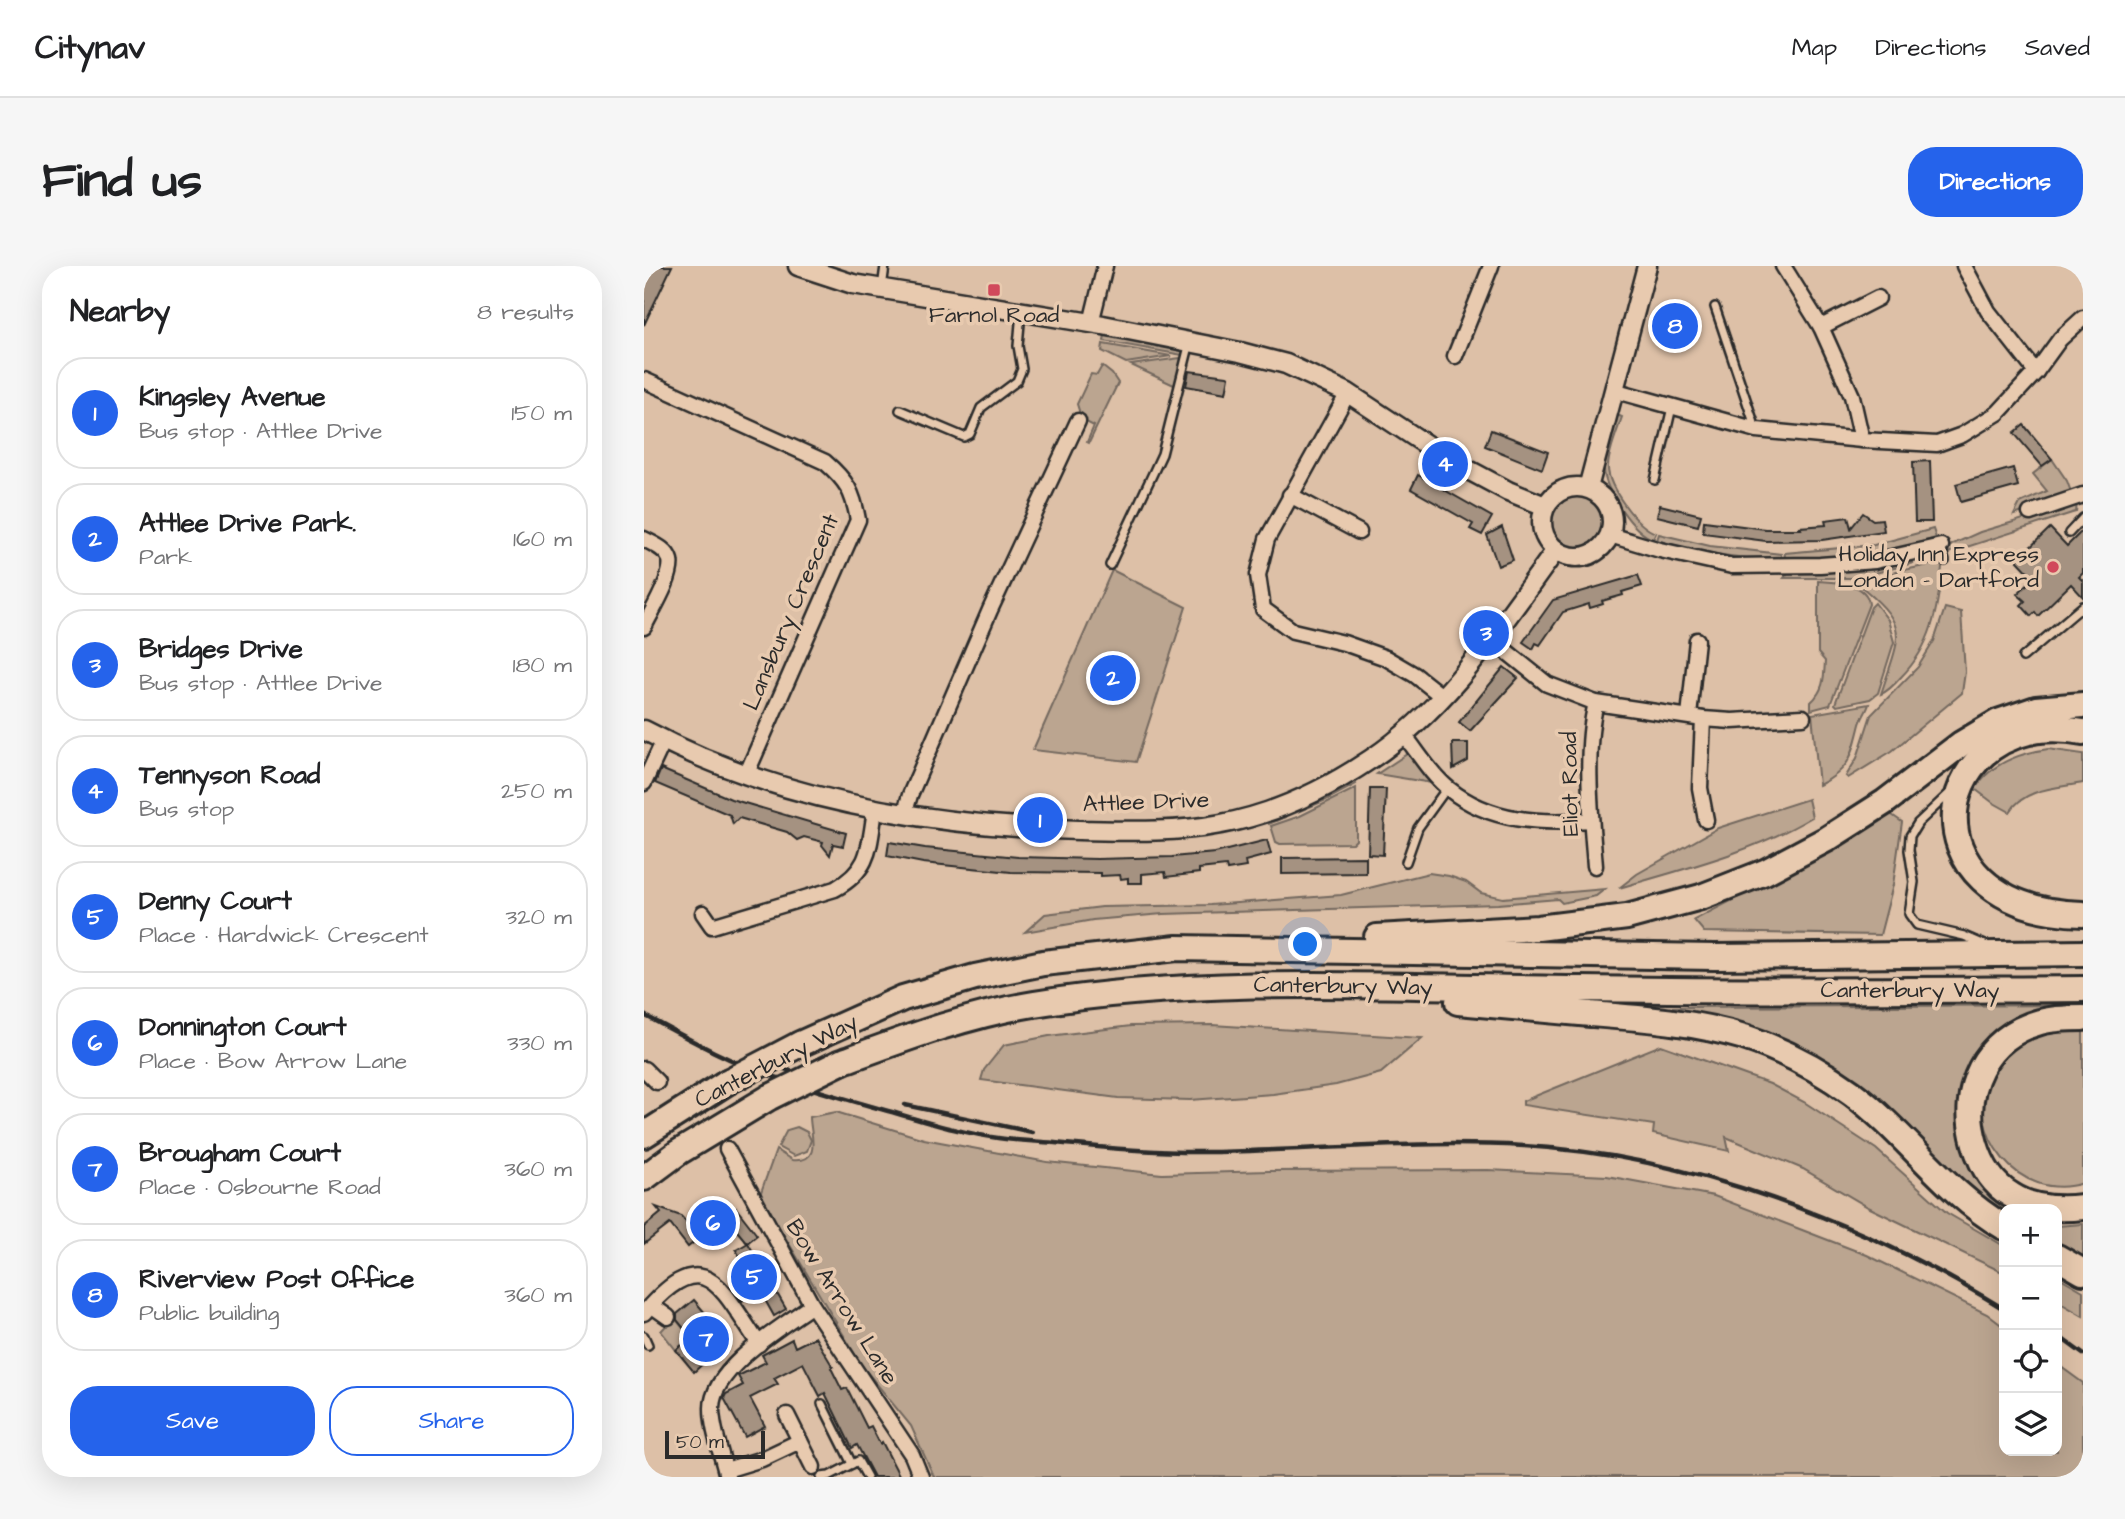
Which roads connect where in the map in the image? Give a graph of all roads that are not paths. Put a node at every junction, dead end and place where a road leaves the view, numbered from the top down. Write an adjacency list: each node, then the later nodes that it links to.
1 (798, 266): 8 (street)
2 (885, 266): 8 (lane)
3 (1105, 266): 13 (street)
4 (1491, 266): 16 (street)
5 (1647, 266): 19 (street)
6 (1783, 266): 14 (street)
7 (1964, 266): 17 (street)
8 (882, 289): 11 (street)
9 (1878, 298): 14 (street)
10 (1715, 307): 24 (lane)
11 (1021, 311): 13 (street); 22 (lane)
12 (2083, 318): 17 (street)
13 (1091, 323): 15 (street)
14 (1821, 327): 25 (street)
15 (1190, 342): 20 (street); 40 (lane)
16 (1455, 356)
17 (2036, 372): 25 (street)
18 (644, 380): 55 (street, Lansbury Crescent)
19 (1613, 390): 21 (street); 27 (street)
20 (1348, 393): 28 (street); 30 (street)
21 (1672, 406): 24 (street); 26 (lane)
22 (900, 411)
23 (1079, 421): 60 (street)
24 (1757, 430): 25 (street)
25 (1861, 440)
26 (1655, 480)
27 (1588, 488): 30 (street); 35 (street)
28 (1290, 495): 33 (street); 46 (street)
29 (2083, 495): 31 (street)
30 (1545, 506): 38 (street)
31 (2030, 513)
32 (2083, 518): 34 (lane)
33 (1359, 532)
34 (2069, 533)
35 (1610, 535): 37 (street); 38 (street)
36 (644, 539): 42 (street)
37 (1941, 546): 39 (lane)
38 (1556, 550): 43 (street, Attlee Drive)
39 (1945, 561)
40 (1110, 565)
41 (2083, 606): 45 (lane)
42 (644, 628)
43 (1491, 639): 46 (street, Attlee Drive); 47 (street)
44 (1698, 640): 50 (street)
45 (2023, 657)
46 (1443, 697): 53 (street, Attlee Drive)
47 (1596, 703): 50 (street); 61 (street, Eliot Road)
48 (2079, 707): 67 (highway)
49 (1803, 717): 50 (street)
50 (1696, 718): 62 (street)
51 (644, 730): 54 (street, Attlee Drive)
52 (2083, 732): 56 (highway)
53 (1404, 735): 58 (street); 60 (street, Attlee Drive)
54 (664, 740): 55 (street, Attlee Drive); 57 (street)
55 (746, 775): 59 (street, Attlee Drive)
56 (1964, 778): 66 (highway); 69 (lane)
57 (644, 783)
58 (1447, 788): 61 (street); 63 (lane)
59 (875, 810): 60 (street, Attlee Drive); 65 (street)
60 (904, 815)
61 (1591, 820): 64 (street, Eliot Road)
62 (1706, 820)
63 (1406, 862)
64 (1595, 866)
65 (704, 913)
66 (2083, 914)
67 (1177, 948): 69 (highway, Canterbury Way); 75 (highway, Canterbury Way, bridge)
68 (2083, 953): 69 (highway, Canterbury Way)
69 (1998, 954)
70 (1255, 985): 71 (highway, Canterbury Way); 77 (highway, Canterbury Way, bridge); 79 (highway)
71 (2083, 989)
72 (2083, 1018): 78 (highway)
73 (644, 1069): 74 (street)
74 (657, 1083)
75 (644, 1135)
76 (727, 1149): 82 (street, Bow Arrow Lane)
77 (644, 1178)
78 (2083, 1207)
79 (1999, 1224)
80 (2062, 1260): 81 (highway)
81 (2083, 1272)
82 (812, 1305): 86 (street); 96 (street, Bow Arrow Lane)
83 (647, 1309): 84 (street); 86 (street)
84 (668, 1317)
85 (644, 1336): 87 (lane)
86 (759, 1344): 92 (street)
87 (648, 1345)
88 (822, 1404): 91 (lane)
89 (787, 1415): 90 (street)
90 (800, 1441): 92 (street); 93 (street)
91 (852, 1464): 94 (lane); 95 (lane)
92 (727, 1473)
93 (818, 1474): 94 (lane)
94 (829, 1477)
95 (867, 1477)
96 (921, 1477)

